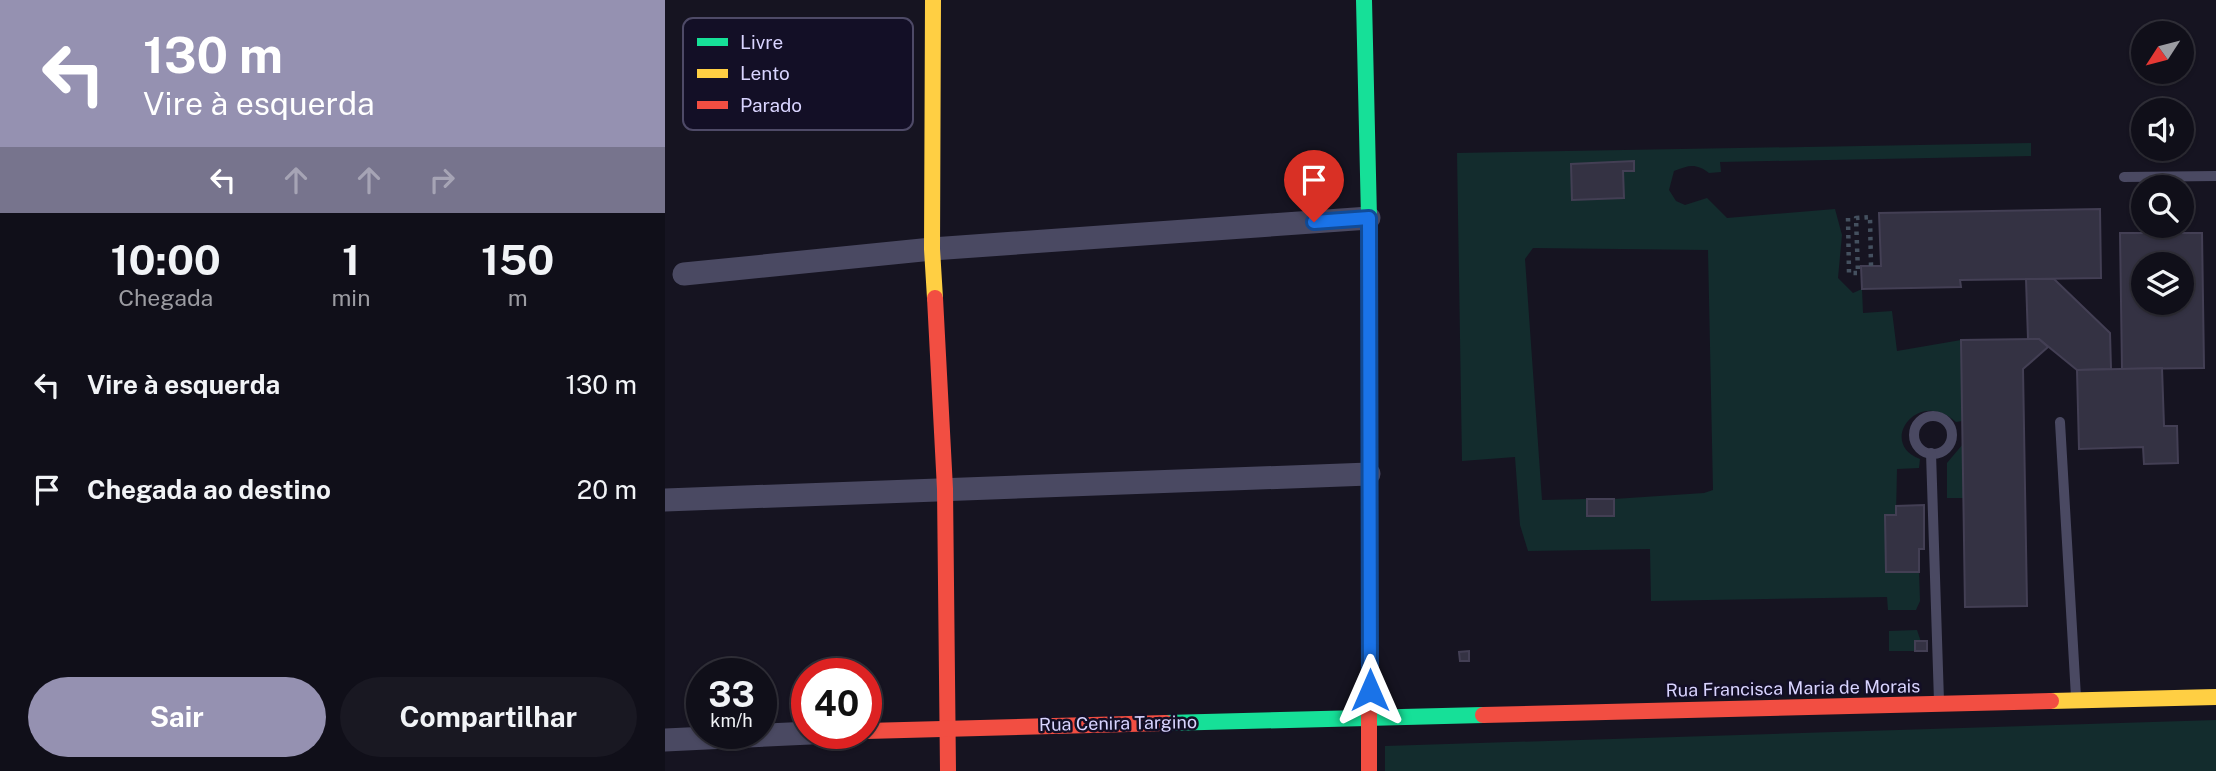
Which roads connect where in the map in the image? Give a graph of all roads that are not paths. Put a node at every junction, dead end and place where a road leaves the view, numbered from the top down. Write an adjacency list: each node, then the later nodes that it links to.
1 (933, 0): 6 (street)
2 (1364, 0): 5 (street)
3 (2216, 176): 4 (lane)
4 (2124, 177)
5 (1369, 218): 6 (street); 10 (street)
6 (932, 249): 7 (street); 11 (street)
7 (684, 274)
8 (2060, 422): 14 (lane)
9 (1931, 453): 15 (lane)
10 (1369, 474): 11 (street); 16 (street)
11 (945, 489): 12 (street); 17 (street)
12 (665, 500)
13 (2216, 697): 14 (street, Rua Francisca Maria de Morais)
14 (2076, 700): 15 (street, Rua Francisca Maria de Morais)
15 (1939, 704): 16 (street, Rua Francisca Maria de Morais)
16 (1370, 717): 17 (street, Rua Cenira Targino); 22 (street)
17 (947, 727): 18 (street, Rua Cenira Targino); 21 (street)
18 (882, 730)
19 (791, 734): 20 (street)
20 (665, 740)
21 (948, 771)
22 (1369, 771)

